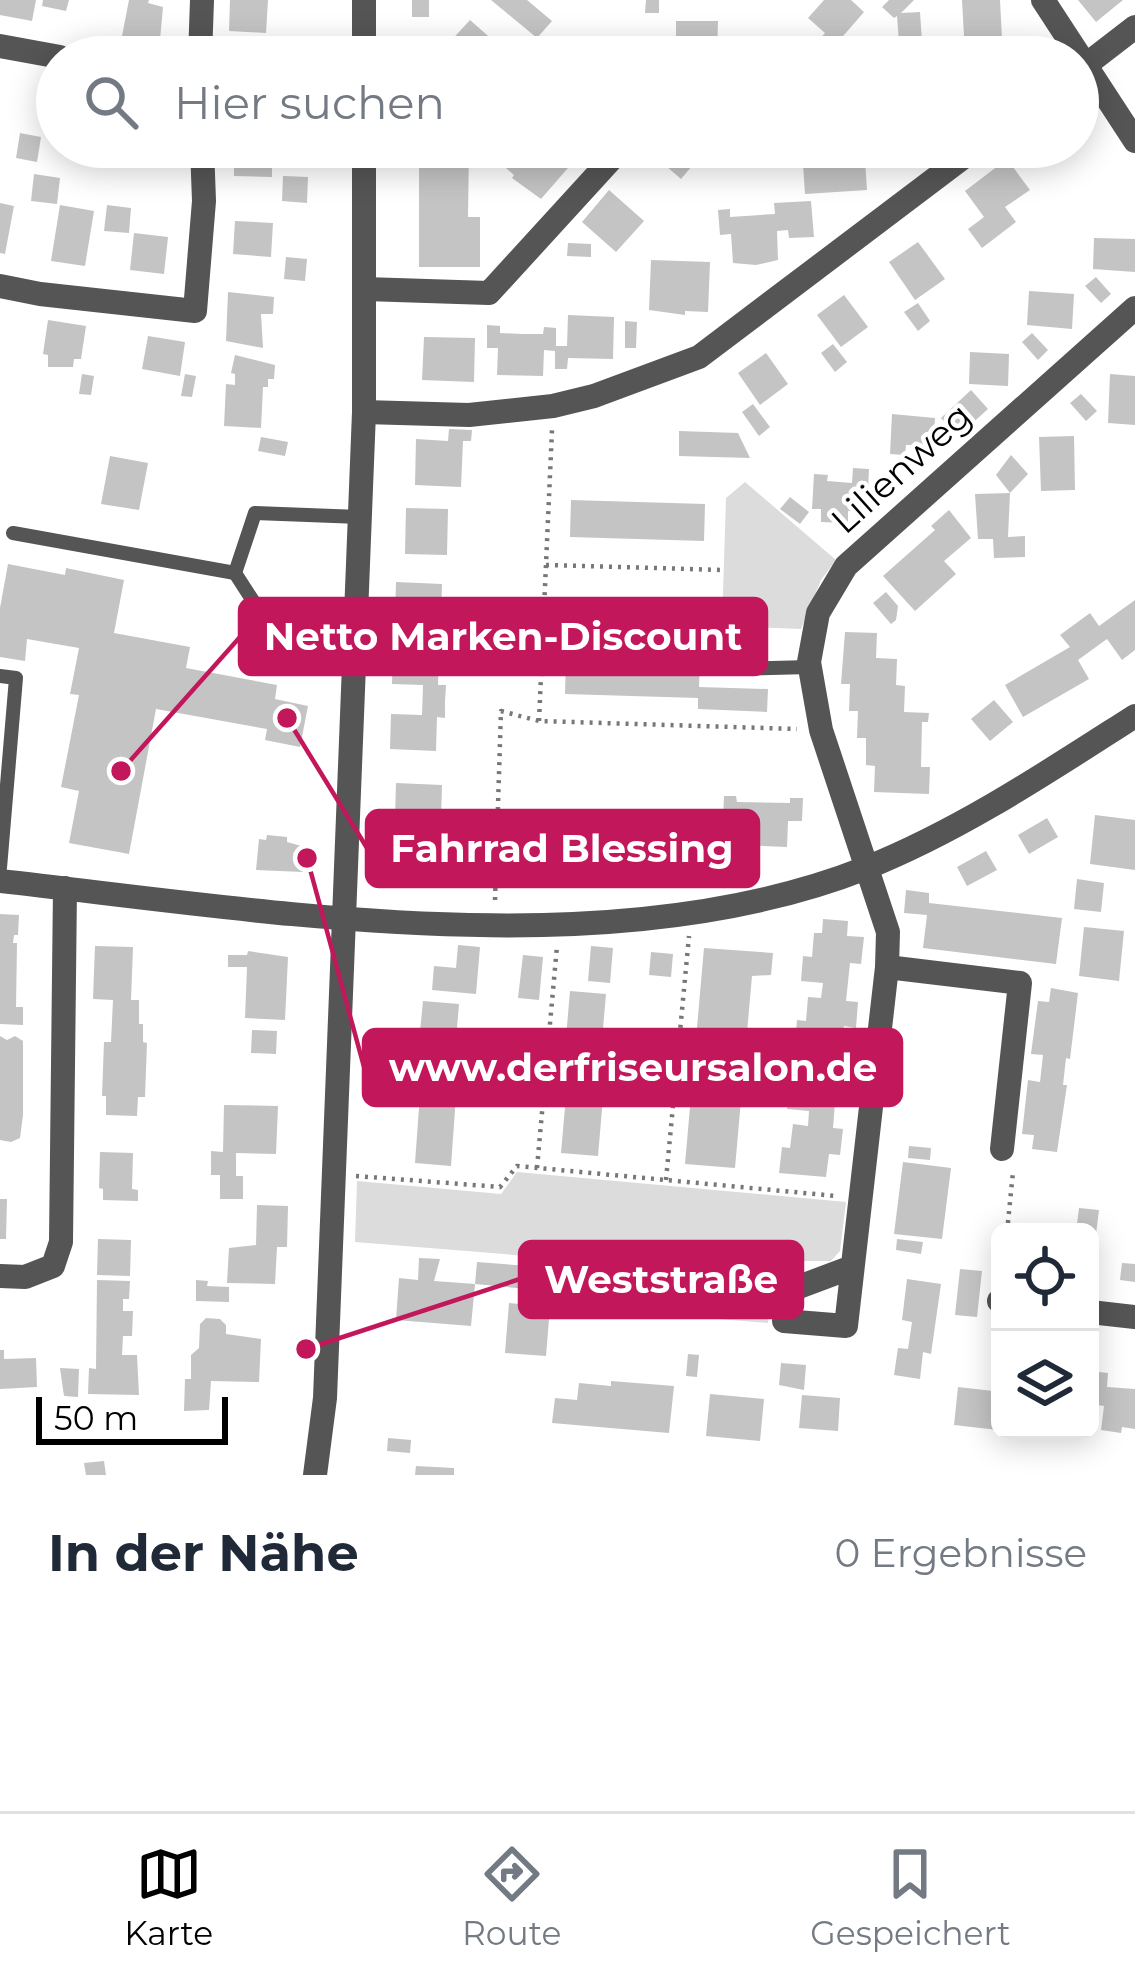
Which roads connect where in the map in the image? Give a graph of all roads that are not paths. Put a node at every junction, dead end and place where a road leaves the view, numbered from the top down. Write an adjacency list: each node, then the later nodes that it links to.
1 (202, 0): 5 (street)
2 (364, 0): 6 (street)
3 (1043, 0): 7 (street)
4 (1135, 27): 10 (street)
5 (201, 36)
6 (364, 36)
7 (1064, 36)
8 (0, 46): 9 (street)
9 (36, 53)
10 (1099, 55)
11 (1099, 91): 12 (street)
12 (1135, 141)
13 (203, 168): 17 (street)
14 (364, 168): 18 (street)
15 (602, 168): 18 (street)
16 (949, 168): 20 (street)
17 (0, 286)
18 (365, 289): 20 (street)
19 (1135, 308): 24 (street, Lilienweg)
20 (364, 412): 21 (street)
21 (360, 518): 23 (lane); 25 (street)
22 (13, 532): 23 (lane)
23 (236, 573): 25 (lane)
24 (810, 667): 26 (lane); 30 (street, Lilienweg)
25 (354, 669): 33 (street)
26 (729, 669)
27 (0, 676): 29 (lane)
28 (1135, 716): 30 (street)
29 (0, 868)
30 (866, 868): 33 (street); 34 (street, Lilienweg)
31 (0, 880): 32 (street)
32 (65, 888): 33 (street); 37 (street)
33 (343, 918): 40 (street)
34 (887, 967): 35 (street); 36 (street, Lilienweg)
35 (1002, 1149)
36 (852, 1267)
37 (0, 1276)
38 (1099, 1313): 39 (street)
39 (1135, 1317)
40 (325, 1398): 41 (street); 42 (street)
41 (315, 1475)
42 (334, 1475)

